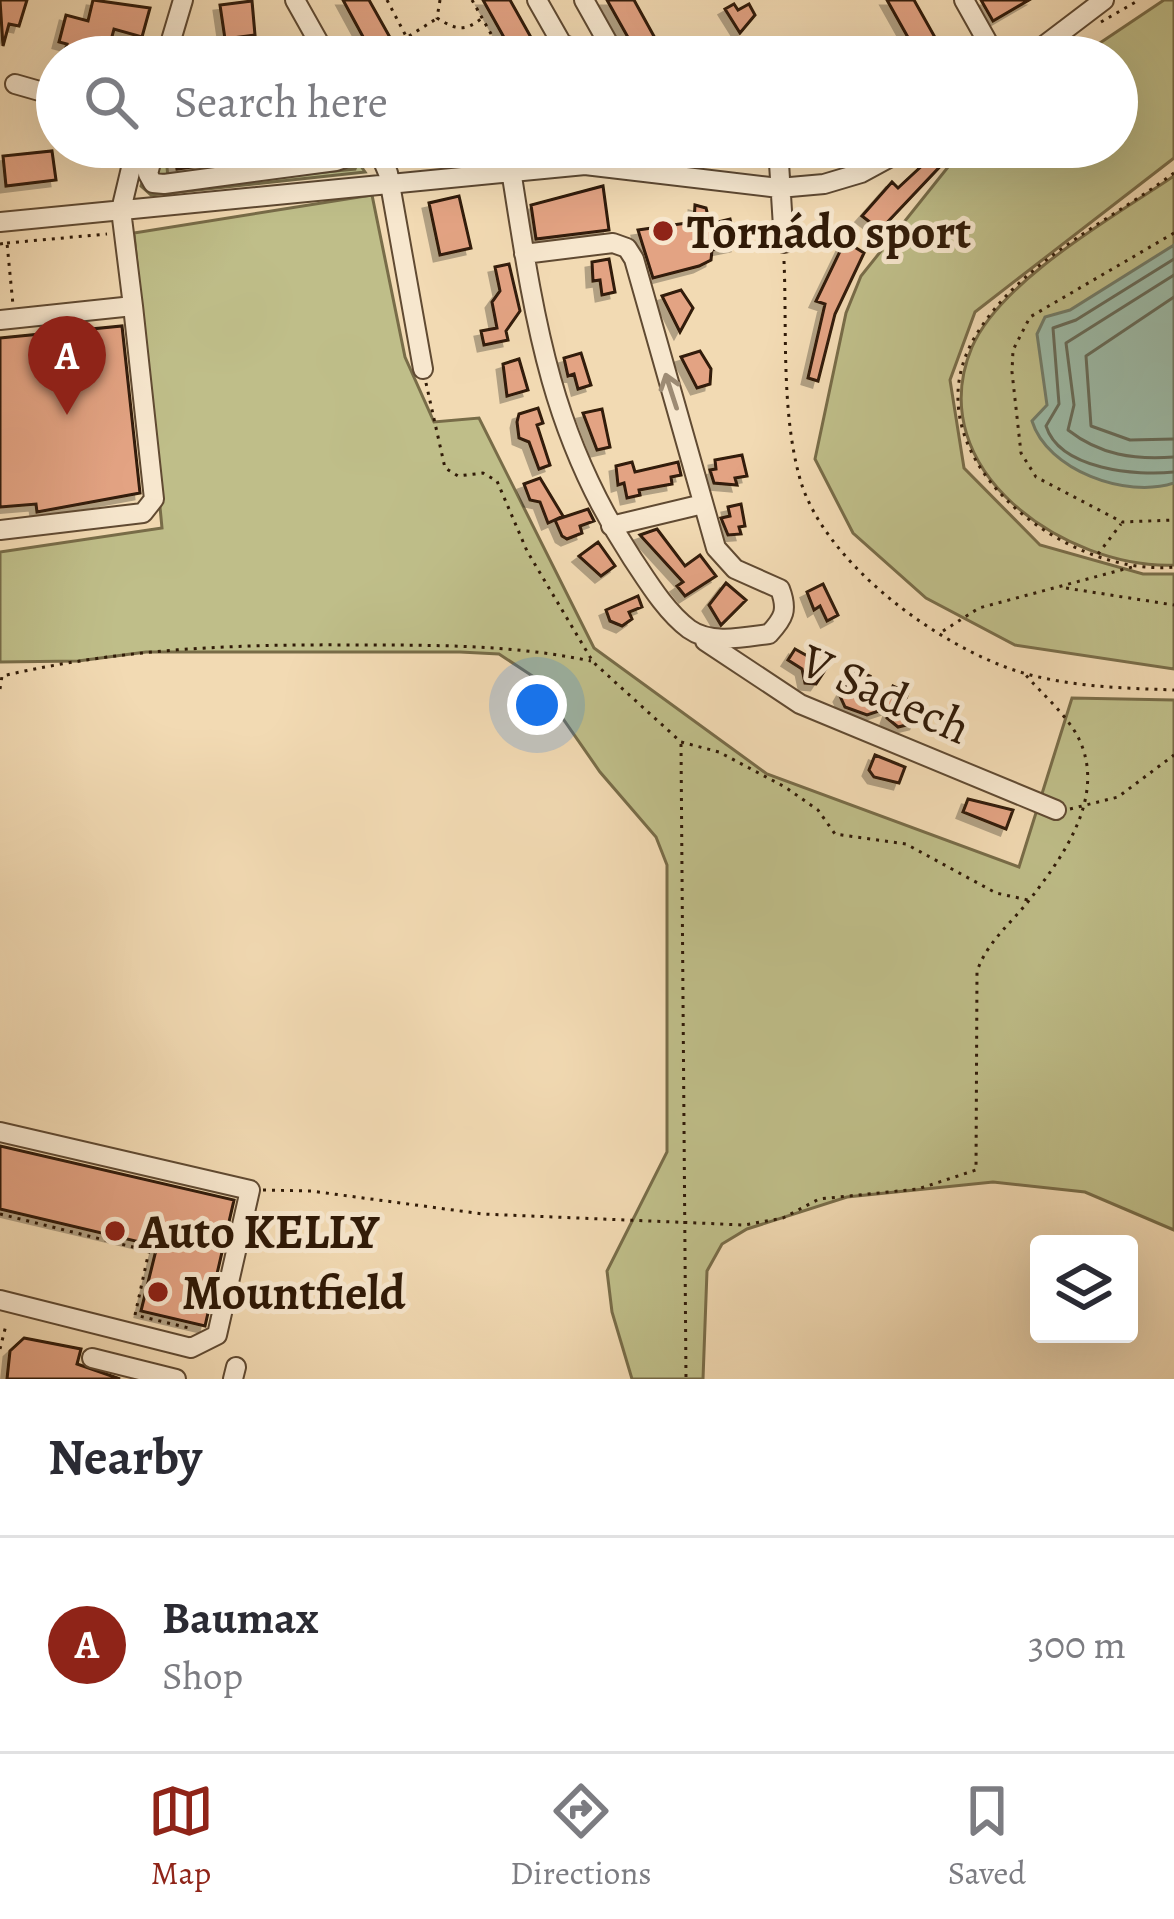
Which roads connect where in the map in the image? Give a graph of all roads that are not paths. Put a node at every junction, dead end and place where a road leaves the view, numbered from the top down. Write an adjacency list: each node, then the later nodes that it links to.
1 (183, 0): 7 (street)
2 (295, 0): 8 (street)
3 (537, 0): 9 (street)
4 (584, 0): 10 (street)
5 (964, 0): 11 (street)
6 (1104, 0): 12 (street)
7 (172, 36)
8 (315, 36)
9 (557, 36)
10 (604, 36)
11 (984, 36)
12 (1057, 36)
13 (15, 84): 14 (street)
14 (36, 90)
15 (131, 168): 28 (street)
16 (150, 168): 17 (street)
17 (284, 168)
18 (385, 168): 26 (street)
19 (541, 168): 24 (street)
20 (613, 168): 25 (street)
21 (652, 168): 25 (street)
22 (783, 168): 27 (street)
23 (867, 168): 27 (street)
24 (511, 170): 26 (street); 31 (street, V Sadech)
25 (651, 172): 27 (street)
26 (390, 182): 28 (street); 34 (street)
27 (779, 188): 30 (street)
28 (121, 210): 29 (street); 32 (street)
29 (0, 222)
30 (784, 243)
31 (524, 254): 35 (street, V Sadech, one-way to 31); 36 (street, V Sadech)
32 (133, 306): 33 (street); 37 (street)
33 (7, 320)
34 (423, 369)
35 (703, 504): 36 (street); 38 (street, V Sadech)
36 (611, 526): 38 (street, V Sadech)
37 (0, 530)
38 (692, 631): 39 (street, V Sadech)
39 (1056, 810)
40 (0, 1132): 41 (street)
41 (0, 1300)
42 (92, 1358): 43 (street)
43 (176, 1379)

